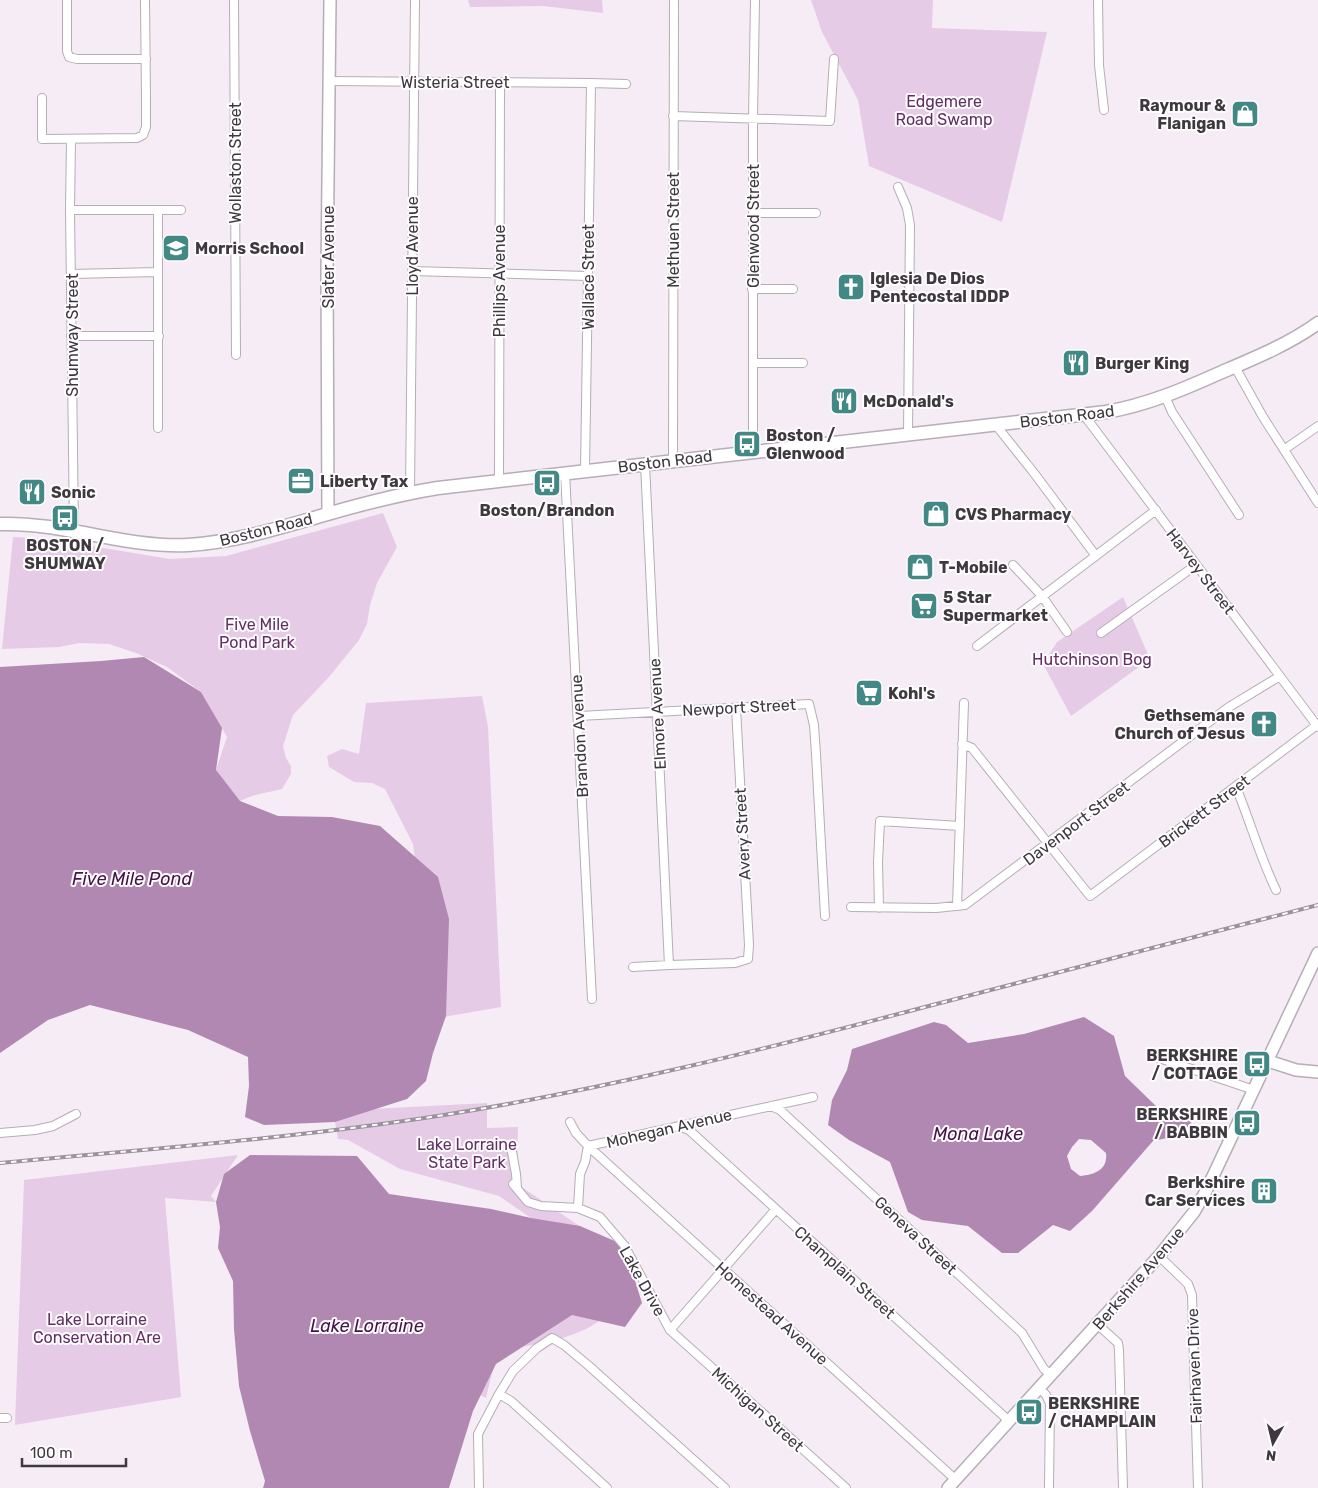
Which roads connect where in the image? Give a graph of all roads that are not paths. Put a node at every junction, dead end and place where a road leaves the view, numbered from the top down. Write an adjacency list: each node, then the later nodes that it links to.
1 (67, 0): 9 (street)
2 (145, 0): 9 (street)
3 (234, 0): 37 (street, Wollaston Street)
4 (330, 0): 11 (main road, Slater Avenue)
5 (415, 0): 12 (street, Lloyd Avenue)
6 (674, 0): 18 (street, Methuen Street)
7 (754, 0): 19 (street, Glenwood Street)
8 (1098, 0): 17 (street)
9 (146, 59): 20 (street)
10 (834, 59): 19 (street)
11 (329, 81): 12 (street, Wisteria Street); 57 (main road, Slater Avenue)
12 (414, 82): 13 (street, Wisteria Street); 27 (street, Lloyd Avenue)
13 (500, 82): 14 (street, Wisteria Street); 30 (street, Phillips Avenue)
14 (591, 83): 15 (street); 31 (street, Wallace Street)
15 (626, 84)
16 (42, 98): 20 (street)
17 (1104, 110)
18 (673, 116): 19 (street); 49 (street, Methuen Street)
19 (753, 119): 25 (street, Glenwood Street)
20 (71, 140): 22 (street, Shumway Street)
21 (898, 187): 46 (street)
22 (70, 210): 23 (street); 29 (street, Shumway Street)
23 (158, 210): 24 (street); 28 (street)
24 (181, 210)
25 (753, 213): 26 (street); 32 (street, Glenwood Street)
26 (816, 213)
27 (412, 271): 30 (street); 54 (street, Lloyd Avenue)
28 (158, 272): 29 (street); 36 (street)
29 (71, 274): 35 (street, Shumway Street)
30 (498, 275): 31 (street); 53 (street, Phillips Avenue)
31 (588, 276): 51 (street, Wallace Street)
32 (752, 290): 33 (street); 38 (street, Glenwood Street)
33 (793, 290)
34 (1318, 323): 40 (main road, Boston Road)
35 (72, 336): 36 (street); 60 (street, Shumway Street)
36 (158, 336): 45 (street)
37 (236, 355)
38 (753, 363): 39 (street); 48 (street, Glenwood Street)
39 (803, 363)
40 (1235, 367): 41 (main road, Boston Road); 47 (street)
41 (1165, 396): 42 (main road, Boston Road); 58 (street)
42 (1084, 415): 43 (main road, Boston Road); 56 (street, Harvey Street)
43 (995, 424): 46 (main road, Boston Road); 61 (street)
44 (1318, 426): 47 (street)
45 (158, 428)
46 (908, 434): 48 (main road, Boston Road)
47 (1285, 449): 55 (street)
48 (753, 451): 49 (main road, Boston Road)
49 (673, 461): 50 (main road, Boston Road)
50 (645, 464): 51 (main road, Boston Road); 71 (street, Elmore Avenue)
51 (585, 471): 52 (main road, Boston Road)
52 (565, 473): 53 (main road, Boston Road); 72 (street, Brandon Avenue)
53 (499, 481): 54 (main road, Boston Road)
54 (410, 493): 57 (main road, Boston Road)
55 (1318, 503)
56 (1156, 510): 61 (street); 63 (street, Harvey Street)
57 (328, 514): 60 (main road, Boston Road)
58 (1239, 515)
59 (0, 524): 60 (main road, Boston Road)
60 (74, 530)
61 (1096, 556): 64 (street)
62 (1013, 565): 64 (street)
63 (1196, 565): 66 (street); 68 (street, Harvey Street)
64 (1042, 596): 65 (street); 67 (street)
65 (1067, 632)
66 (1101, 634)
67 (977, 646)
68 (1280, 676): 73 (street, Harvey Street); 77 (street, Davenport Street)
69 (964, 704): 74 (street)
70 (736, 708): 71 (street, Newport Street); 82 (street, Newport Street); 84 (street, Avery Street)
71 (657, 711): 72 (street, Newport Street); 84 (street, Elmore Avenue)
72 (578, 716): 86 (street, Brandon Avenue)
73 (1317, 726): 75 (street, Brickett Street)
74 (962, 744): 76 (street); 77 (street)
75 (1236, 787): 77 (street, Brickett Street); 78 (street)
76 (960, 826): 79 (street); 81 (street)
77 (1048, 844): 79 (street, Davenport Street)
78 (1276, 890)
79 (957, 906): 81 (street, Davenport Street)
80 (851, 907): 81 (street, Davenport Street)
81 (879, 908)
82 (825, 916)
83 (1318, 953): 88 (main road, Berkshire Avenue)
84 (669, 965): 85 (street)
85 (633, 967)
86 (592, 999)
87 (1153, 1056): 90 (street)
88 (1268, 1060): 89 (main road); 90 (main road, Berkshire Avenue)
89 (1318, 1072)
90 (1254, 1090): 101 (main road, Berkshire Avenue)
91 (813, 1097): 92 (street, Mohegan Avenue)
92 (771, 1106): 95 (street, Mohegan Avenue); 105 (street, Geneva Street)
93 (76, 1114): 96 (street)
94 (570, 1122): 97 (street, Homestead Avenue)
95 (679, 1126): 97 (street, Mohegan Avenue); 100 (street, Champlain Street)
96 (0, 1133)
97 (588, 1146): 99 (street, Mohegan Avenue); 102 (street, Homestead Avenue)
98 (512, 1152): 99 (street, Lake Drive)
99 (578, 1208): 104 (street, Lake Drive)
100 (776, 1209): 102 (street); 108 (street, Champlain Street)
101 (1159, 1256): 103 (main road, Berkshire Avenue); 116 (street, Fairhaven Drive)
102 (723, 1269): 104 (street); 109 (street, Homestead Avenue)
103 (1097, 1324): 105 (main road, Berkshire Avenue); 115 (street)
104 (670, 1330): 113 (street, Michigan Street)
105 (1051, 1375): 106 (main road, Berkshire Avenue)
106 (1039, 1388): 108 (main road, Berkshire Avenue); 114 (street)
107 (499, 1394): 110 (street); 111 (street); 112 (street)
108 (1008, 1420): 109 (main road, Berkshire Avenue)
109 (952, 1484)
110 (481, 1487)
111 (607, 1488)
112 (725, 1488)
113 (846, 1488)
114 (1049, 1488)
115 (1123, 1488)
116 (1198, 1488)

